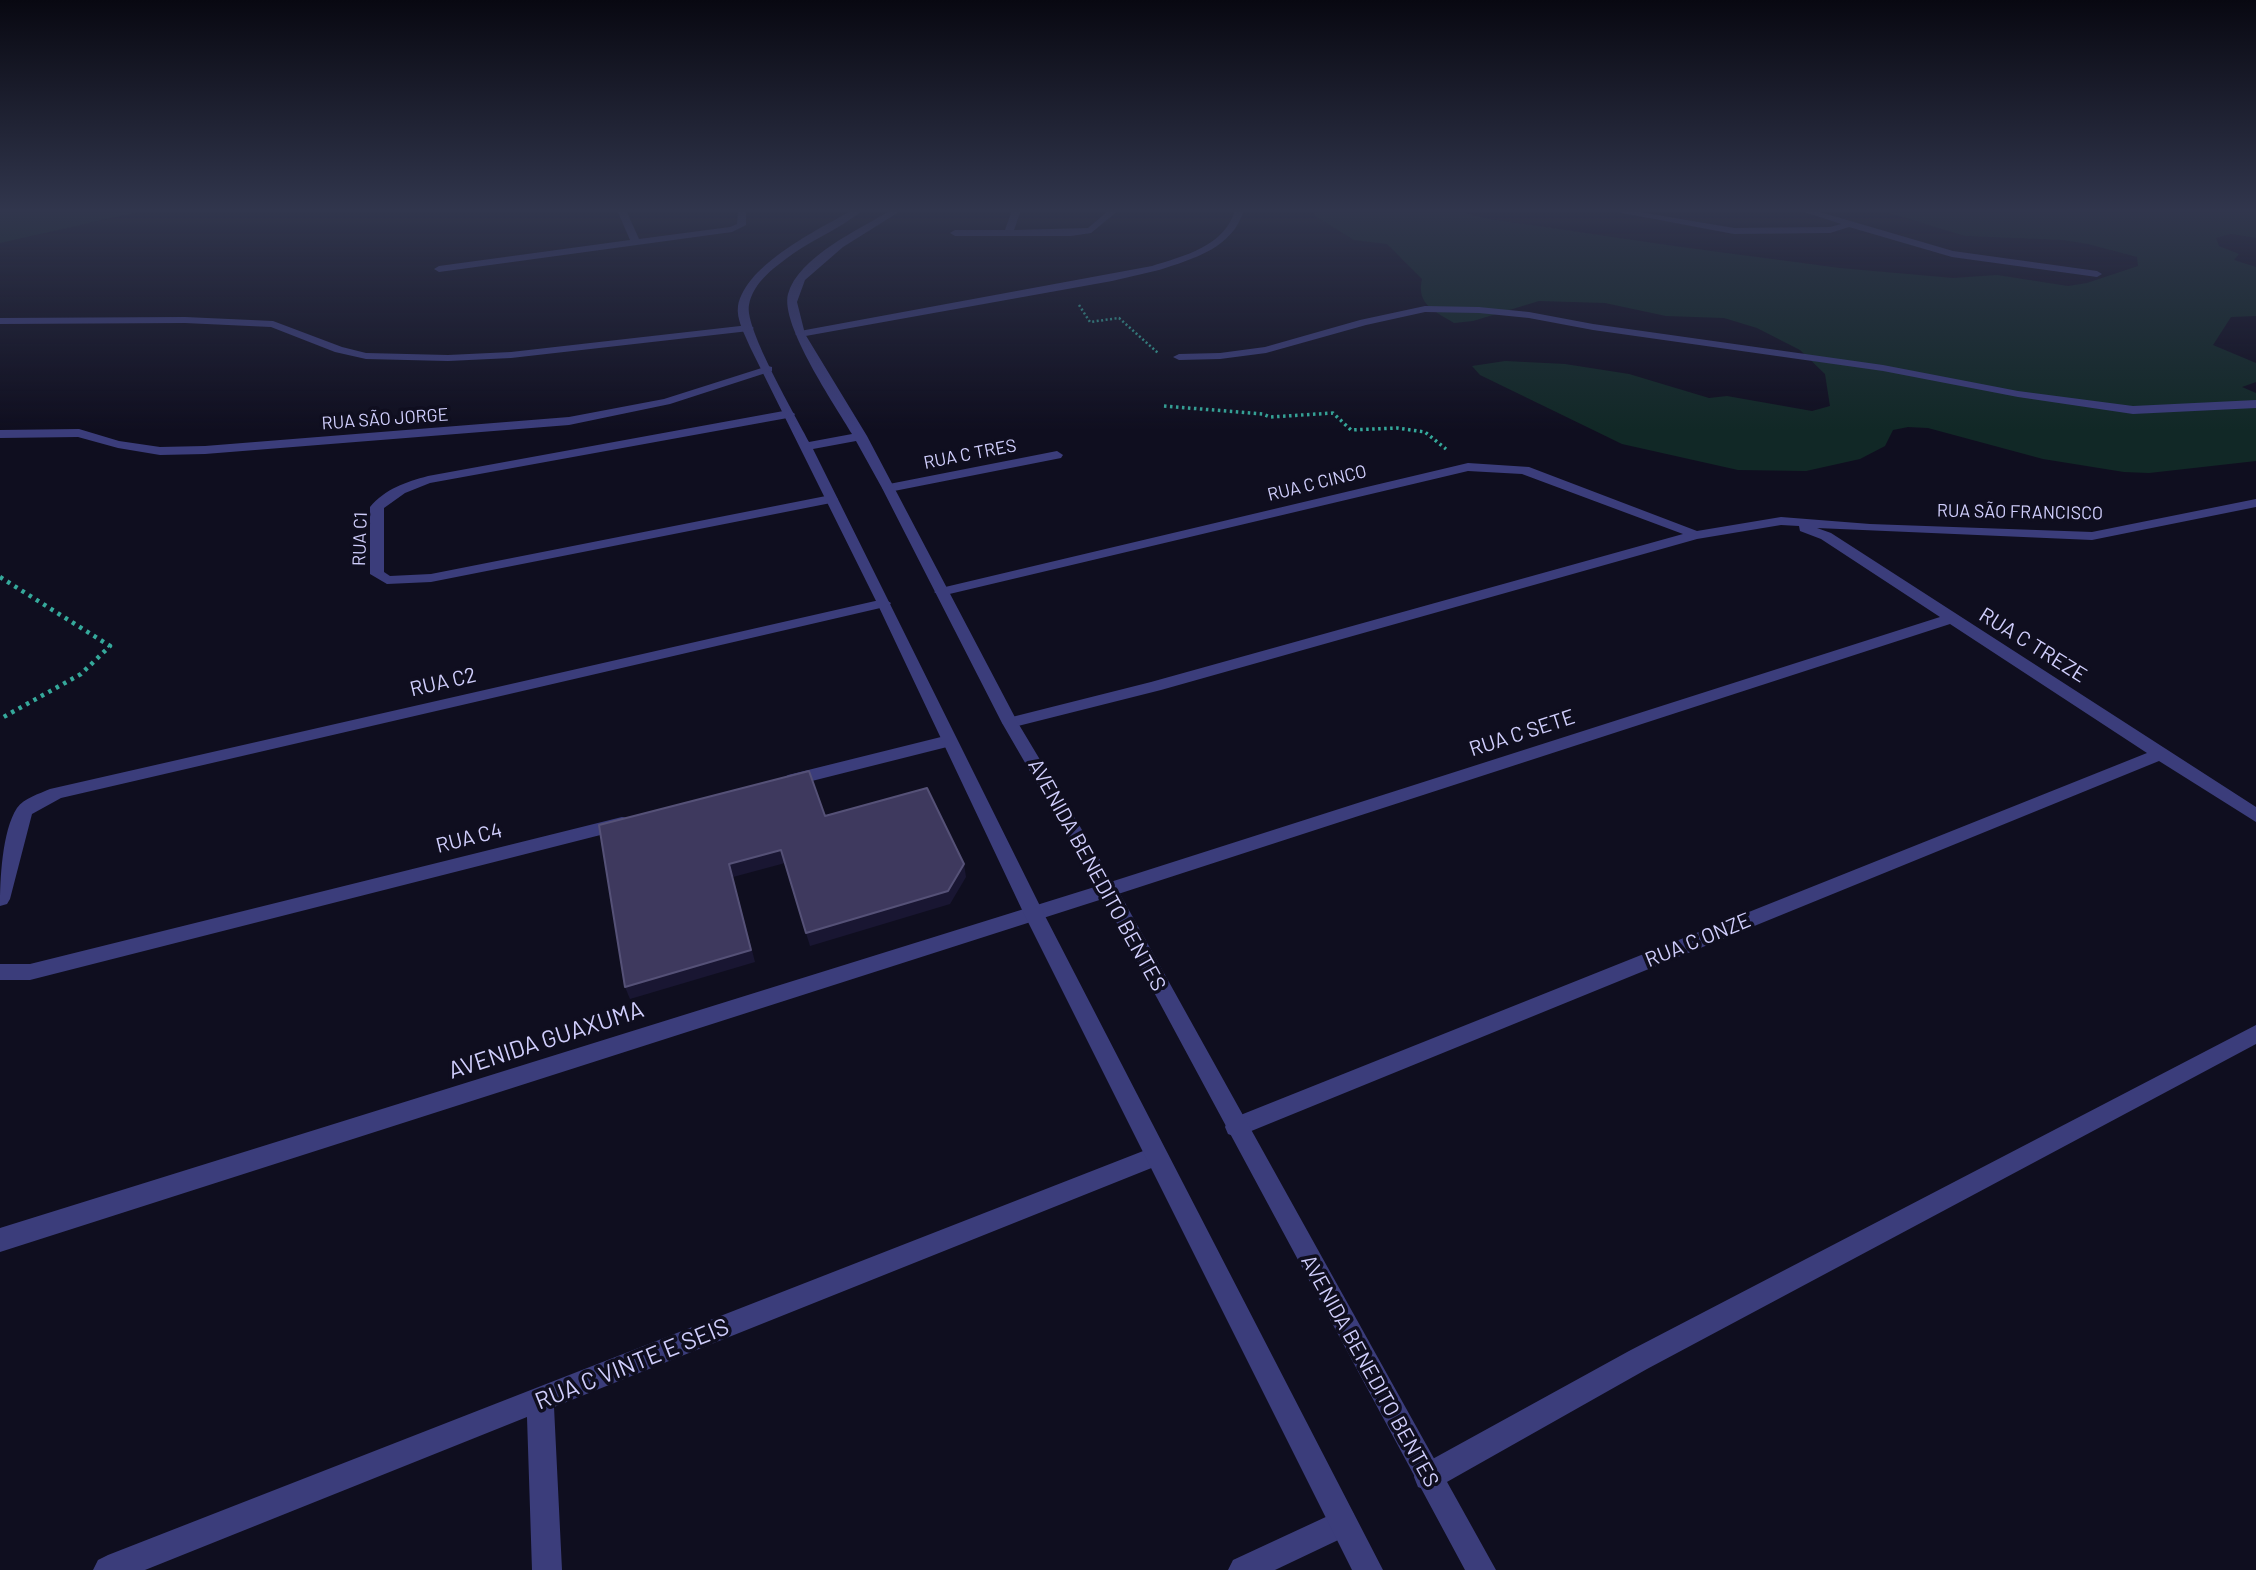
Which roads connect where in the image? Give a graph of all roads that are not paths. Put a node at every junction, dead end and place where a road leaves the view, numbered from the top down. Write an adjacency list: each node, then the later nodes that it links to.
1 (753, 283): 5 (street)
2 (798, 283): 6 (street, AVENIDA BENEDITO BENTES)
3 (1080, 283): 6 (street)
4 (0, 321): 5 (street)
5 (749, 328): 8 (street)
6 (800, 334): 12 (street, AVENIDA BENEDITO BENTES)
7 (1179, 357): 9 (street)
8 (768, 369): 10 (street); 11 (street, RUA SÃO JORGE)
9 (2256, 404)
10 (789, 414): 13 (street); 16 (street, RUA C1)
11 (0, 434)
12 (861, 436): 13 (street); 15 (street, AVENIDA BENEDITO BENTES)
13 (805, 447): 16 (street)
14 (1057, 455): 15 (street, RUA C TRES)
15 (890, 488): 20 (street, AVENIDA BENEDITO BENTES)
16 (831, 499): 21 (street)
17 (2256, 503): 18 (street, RUA SÃO FRANCISCO)
18 (1782, 521): 19 (street); 22 (street, RUA C TREZE)
19 (1696, 535): 20 (street, RUA C CINCO); 23 (street)
20 (941, 592): 23 (street, AVENIDA BENEDITO BENTES)
21 (884, 603): 24 (street); 30 (street, RUA C2)
22 (1950, 619): 25 (street, RUA C TREZE); 29 (street, RUA C SETE)
23 (1010, 723): 29 (street, AVENIDA BENEDITO BENTES)
24 (949, 741): 26 (street); 31 (street)
25 (2162, 753): 27 (street, RUA C TREZE); 34 (street, RUA C ONZE)
26 (774, 785)
27 (2256, 816)
28 (639, 819): 32 (street, RUA C4)
29 (1108, 890): 31 (street, AVENIDA GUAXUMA); 34 (street, AVENIDA BENEDITO BENTES)
30 (0, 899)
31 (1034, 914): 35 (street); 36 (street, AVENIDA GUAXUMA)
32 (0, 972)
33 (2256, 1034): 38 (street)
34 (1236, 1127): 38 (street, AVENIDA BENEDITO BENTES)
35 (1156, 1156): 37 (street, RUA C VINTE E SEIS); 39 (street)
36 (0, 1240)
37 (540, 1401): 40 (street, RUA C VINTE E SEIS); 41 (street)
38 (1428, 1477): 44 (street, AVENIDA BENEDITO BENTES)
39 (1343, 1523): 42 (street); 43 (street)
40 (108, 1570)
41 (547, 1570)
42 (1243, 1570)
43 (1368, 1570)
44 (1481, 1570)

